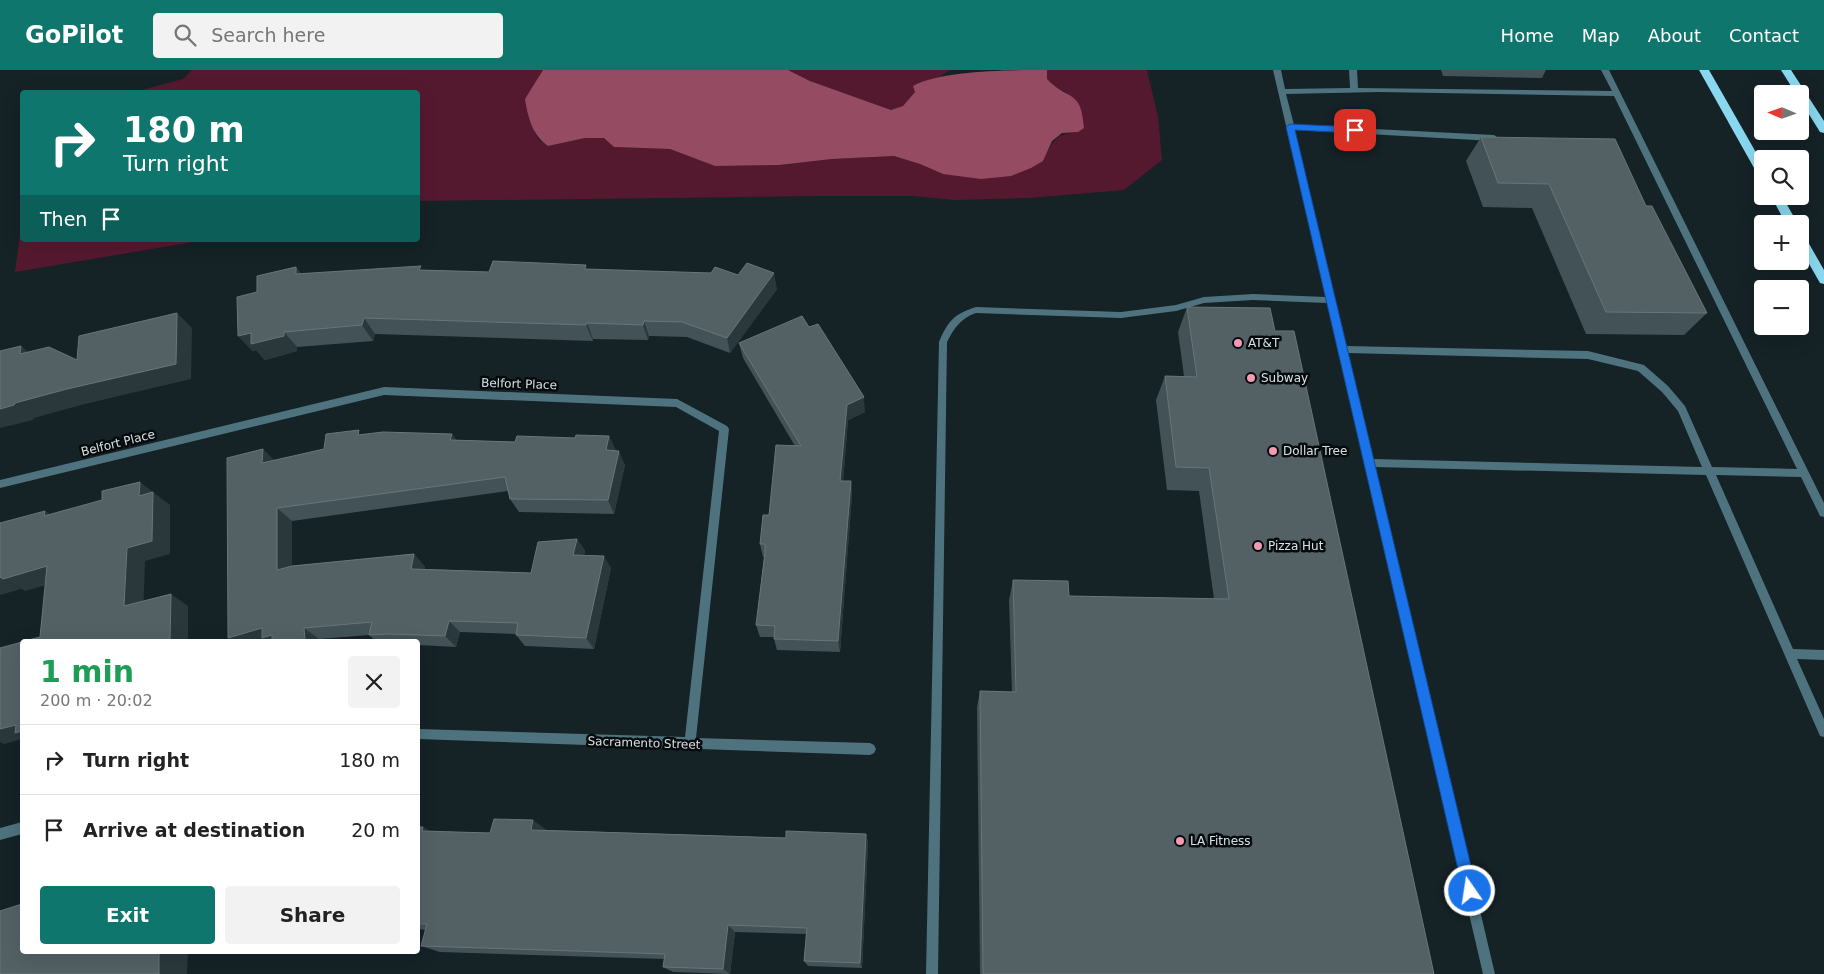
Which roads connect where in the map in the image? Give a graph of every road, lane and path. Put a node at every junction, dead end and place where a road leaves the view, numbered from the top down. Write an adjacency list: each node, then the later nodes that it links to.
1 (1277, 70): 7 (street)
2 (1353, 70): 6 (street)
3 (1605, 70): 8 (street)
4 (1704, 70): 12 (highway)
5 (1786, 70): 10 (highway)
6 (1354, 90): 7 (street); 8 (street)
7 (1282, 92): 9 (street)
8 (1617, 94): 21 (street)
9 (1290, 127): 11 (street); 17 (street)
10 (1824, 129)
11 (1503, 138)
12 (1754, 158)
13 (1809, 253): 14 (highway)
14 (1813, 260): 15 (highway); 16 (highway)
15 (1824, 270)
16 (1824, 280)
17 (1330, 300): 18 (street); 32 (street)
18 (1342, 349): 19 (street); 20 (street)
19 (1369, 463): 20 (street); 33 (street)
20 (1711, 471): 21 (street); 24 (street)
21 (1804, 473): 23 (street)
22 (0, 484): 28 (street, Belfort Place)
23 (1824, 514)
24 (1791, 654): 25 (street); 26 (street)
25 (1824, 656)
26 (1824, 732)
27 (420, 734): 28 (street, Sacramento Street)
28 (690, 744): 29 (street, Sacramento Street)
29 (870, 749)
30 (20, 829): 31 (street)
31 (0, 834)
32 (932, 974)
33 (1489, 974)

